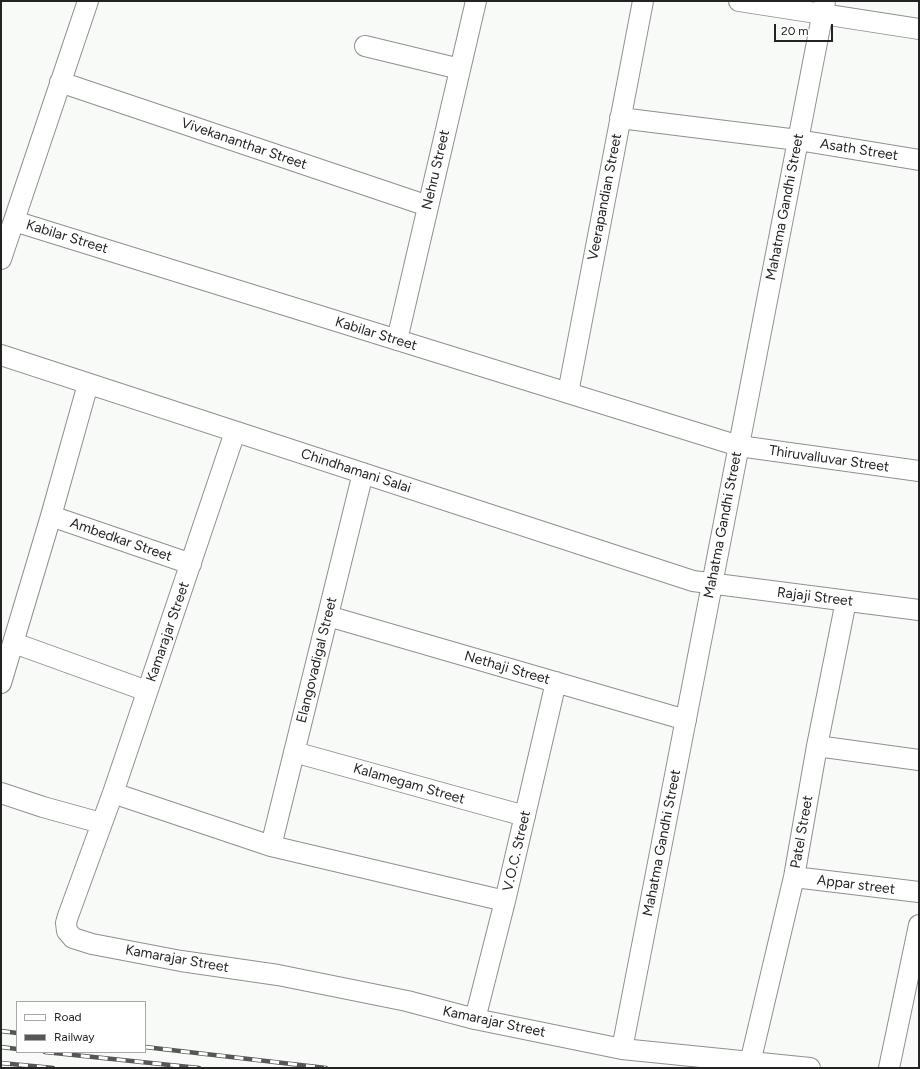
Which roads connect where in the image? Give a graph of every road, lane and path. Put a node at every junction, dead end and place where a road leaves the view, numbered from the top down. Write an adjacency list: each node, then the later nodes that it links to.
1 (88, 1): 9 (street)
2 (476, 1): 8 (street, Nehru Street)
3 (643, 1): 10 (street, Veerapandian Street)
4 (739, 1): 5 (street)
5 (824, 7): 6 (street); 11 (street, Mahatma Gandhi Street)
6 (919, 29)
7 (365, 46): 8 (street)
8 (460, 69): 13 (street, Nehru Street)
9 (60, 82): 13 (street, Vivekananthar Street); 14 (street)
10 (620, 118): 11 (street, Asath Street); 19 (street, Veerapandian Street)
11 (798, 140): 12 (street, Asath Street); 21 (street, Mahatma Gandhi Street)
12 (919, 160)
13 (428, 206): 16 (street, Nehru Street)
14 (14, 221): 15 (street); 16 (street, Kabilar Street)
15 (1, 259)
16 (396, 340): 19 (street, Kabilar Street)
17 (1, 355): 18 (street, Chindhamani Salai)
18 (88, 384): 20 (street, Chindhamani Salai); 24 (street)
19 (568, 393): 21 (street, Kabilar Street)
20 (235, 432): 23 (street, Chindhamani Salai); 25 (street, Kamarajar Street)
21 (739, 446): 22 (street, Thiruvalluvar Street); 26 (street, Mahatma Gandhi Street)
22 (919, 471)
23 (363, 473): 26 (street, Chindhamani Salai); 29 (street, Elangovadigal Street)
24 (51, 516): 25 (street, Ambedkar Street); 30 (street)
25 (191, 564): 33 (street, Kamarajar Street)
26 (712, 583): 27 (street, Rajaji Street); 34 (street, Mahatma Gandhi Street)
27 (846, 600): 28 (street, Rajaji Street); 35 (street, Patel Street)
28 (919, 610)
29 (328, 616): 31 (street, Nethaji Street); 36 (street, Elangovadigal Street)
30 (14, 643): 32 (street); 33 (street)
31 (556, 682): 34 (street, Nethaji Street); 40 (street, V.O.C. Street)
32 (1, 683)
33 (147, 691): 39 (street, Kamarajar Street)
34 (686, 720): 48 (street, Mahatma Gandhi Street)
35 (816, 746): 37 (street); 43 (street, Patel Street)
36 (294, 752): 40 (street, Kalamegam Street); 42 (street, Elangovadigal Street)
37 (919, 760)
38 (1, 793): 41 (street)
39 (113, 793): 41 (street, Kamarajar Street); 42 (street)
40 (525, 816): 45 (street, V.O.C. Street)
41 (101, 823): 47 (street, Kamarajar Street)
42 (271, 846): 45 (street)
43 (794, 877): 44 (street, Appar street); 49 (street, Patel Street)
44 (919, 892)
45 (505, 901): 47 (street, V.O.C. Street)
46 (919, 925): 51 (street)
47 (475, 1019): 48 (street, Kamarajar Street)
48 (622, 1049): 49 (street, Kamarajar Street)
49 (750, 1063): 50 (street, Kamarajar Street)
50 (810, 1068)
51 (888, 1068)

